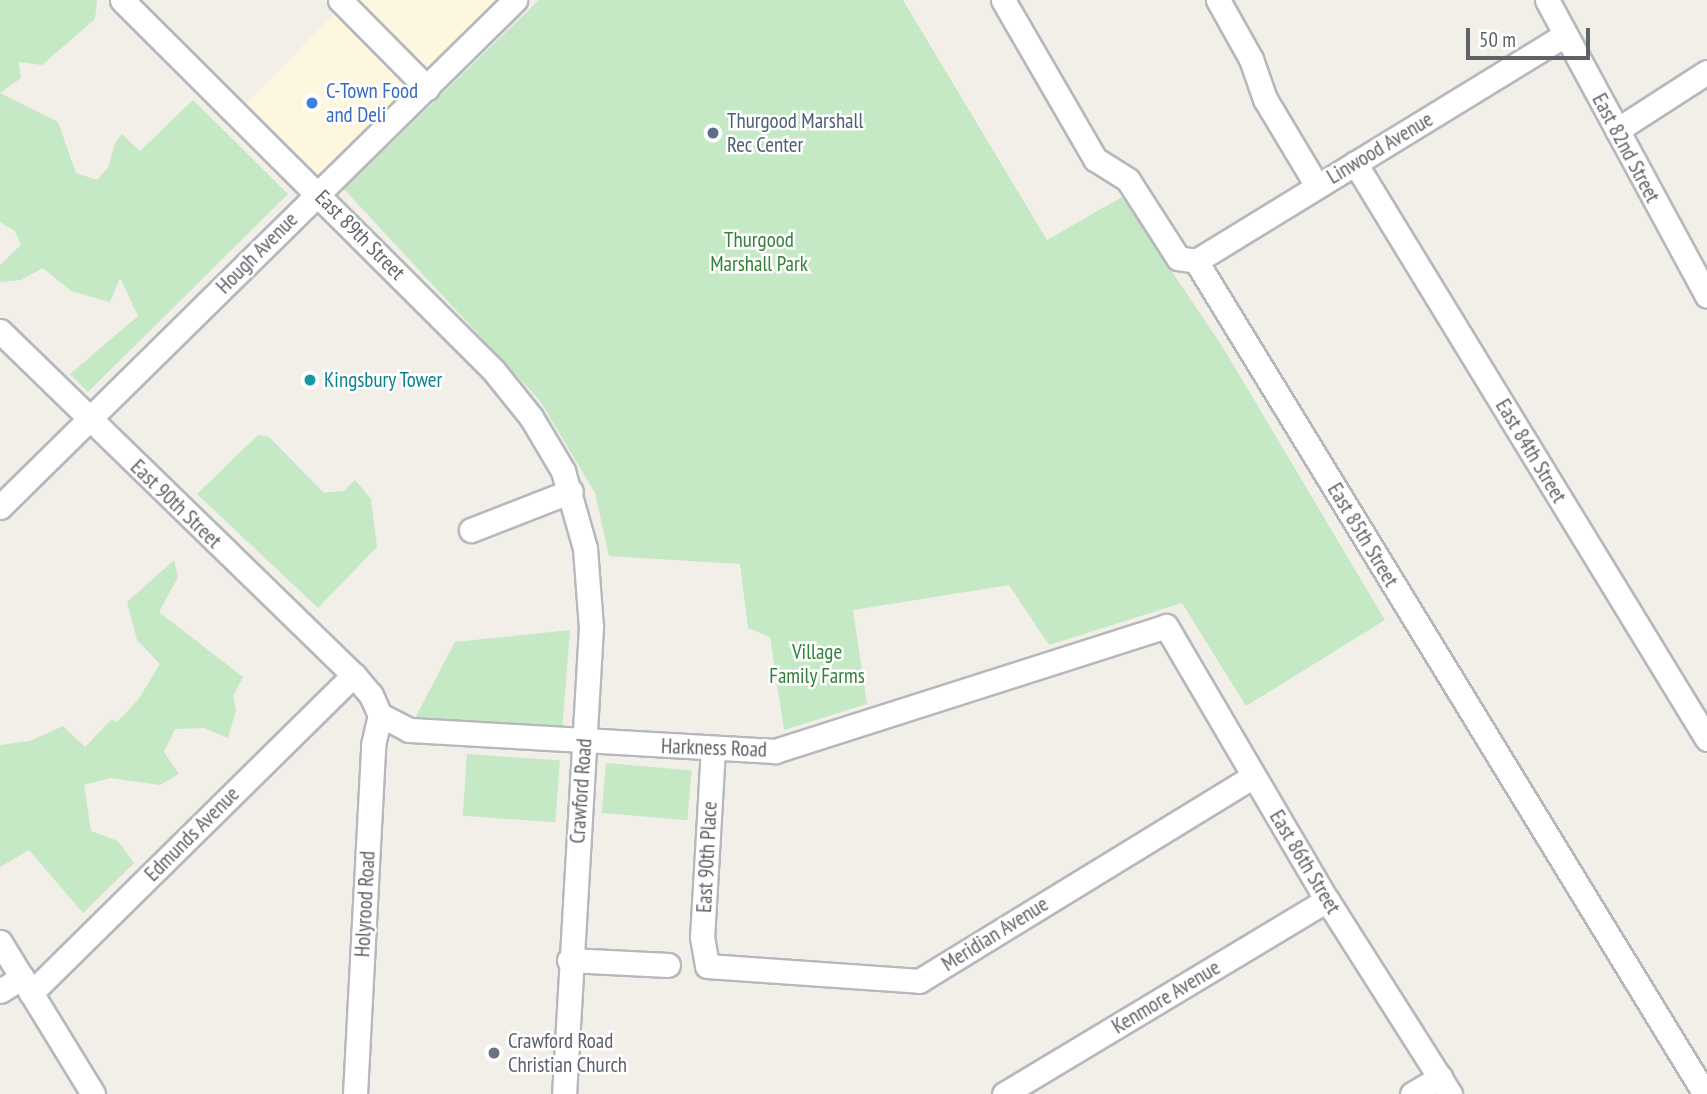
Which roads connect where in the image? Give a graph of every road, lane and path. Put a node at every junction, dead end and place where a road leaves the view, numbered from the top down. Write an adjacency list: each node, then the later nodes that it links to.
1 (122, 0): 13 (street, East 89th Street)
2 (340, 0): 9 (street)
3 (515, 0): 9 (street, Hough Avenue)
4 (1003, 0): 14 (street, East 85th Street)
5 (1217, 0): 12 (street)
6 (1547, 0): 7 (street, East 82nd Street)
7 (1565, 35): 10 (street, East 82nd Street); 11 (street, Linwood Avenue)
8 (1707, 72): 10 (street)
9 (427, 88): 13 (street, Hough Avenue)
10 (1617, 130): 15 (street, East 82nd Street)
11 (1355, 163): 12 (street, Linwood Avenue); 24 (street, East 84th Street)
12 (1317, 186): 14 (street, Linwood Avenue)
13 (317, 192): 17 (street, Hough Avenue); 18 (street, East 89th Street)
14 (1196, 261): 41 (street, East 85th Street)
15 (1707, 296)
16 (0, 331): 17 (street, East 90th Street)
17 (89, 420): 19 (street, Hough Avenue); 22 (street, East 90th Street)
18 (570, 491): 20 (street); 25 (street, Crawford Road)
19 (0, 507)
20 (471, 530)
21 (1166, 626): 26 (street, Harkness Road); 27 (street, East 86th Street)
22 (354, 675): 23 (street); 33 (street, Edmunds Avenue)
23 (380, 715): 25 (street, Harkness Road); 37 (street, Holyrood Road)
24 (1707, 738)
25 (585, 743): 26 (street, Harkness Road); 30 (street, Crawford Road)
26 (713, 748): 32 (street, East 90th Place)
27 (1253, 776): 28 (street, East 86th Street); 32 (street, Meridian Avenue)
28 (1327, 900): 35 (street, East 86th Street); 39 (street, Kenmore Avenue)
29 (0, 942): 33 (street)
30 (569, 960): 31 (street); 38 (street, Crawford Road)
31 (668, 965)
32 (707, 966)
33 (26, 985): 34 (street, Edmunds Avenue); 36 (street)
34 (0, 990)
35 (1445, 1085): 40 (street)
36 (93, 1094)
37 (355, 1094)
38 (564, 1094)
39 (1004, 1094)
40 (1412, 1094)
41 (1705, 1094)

